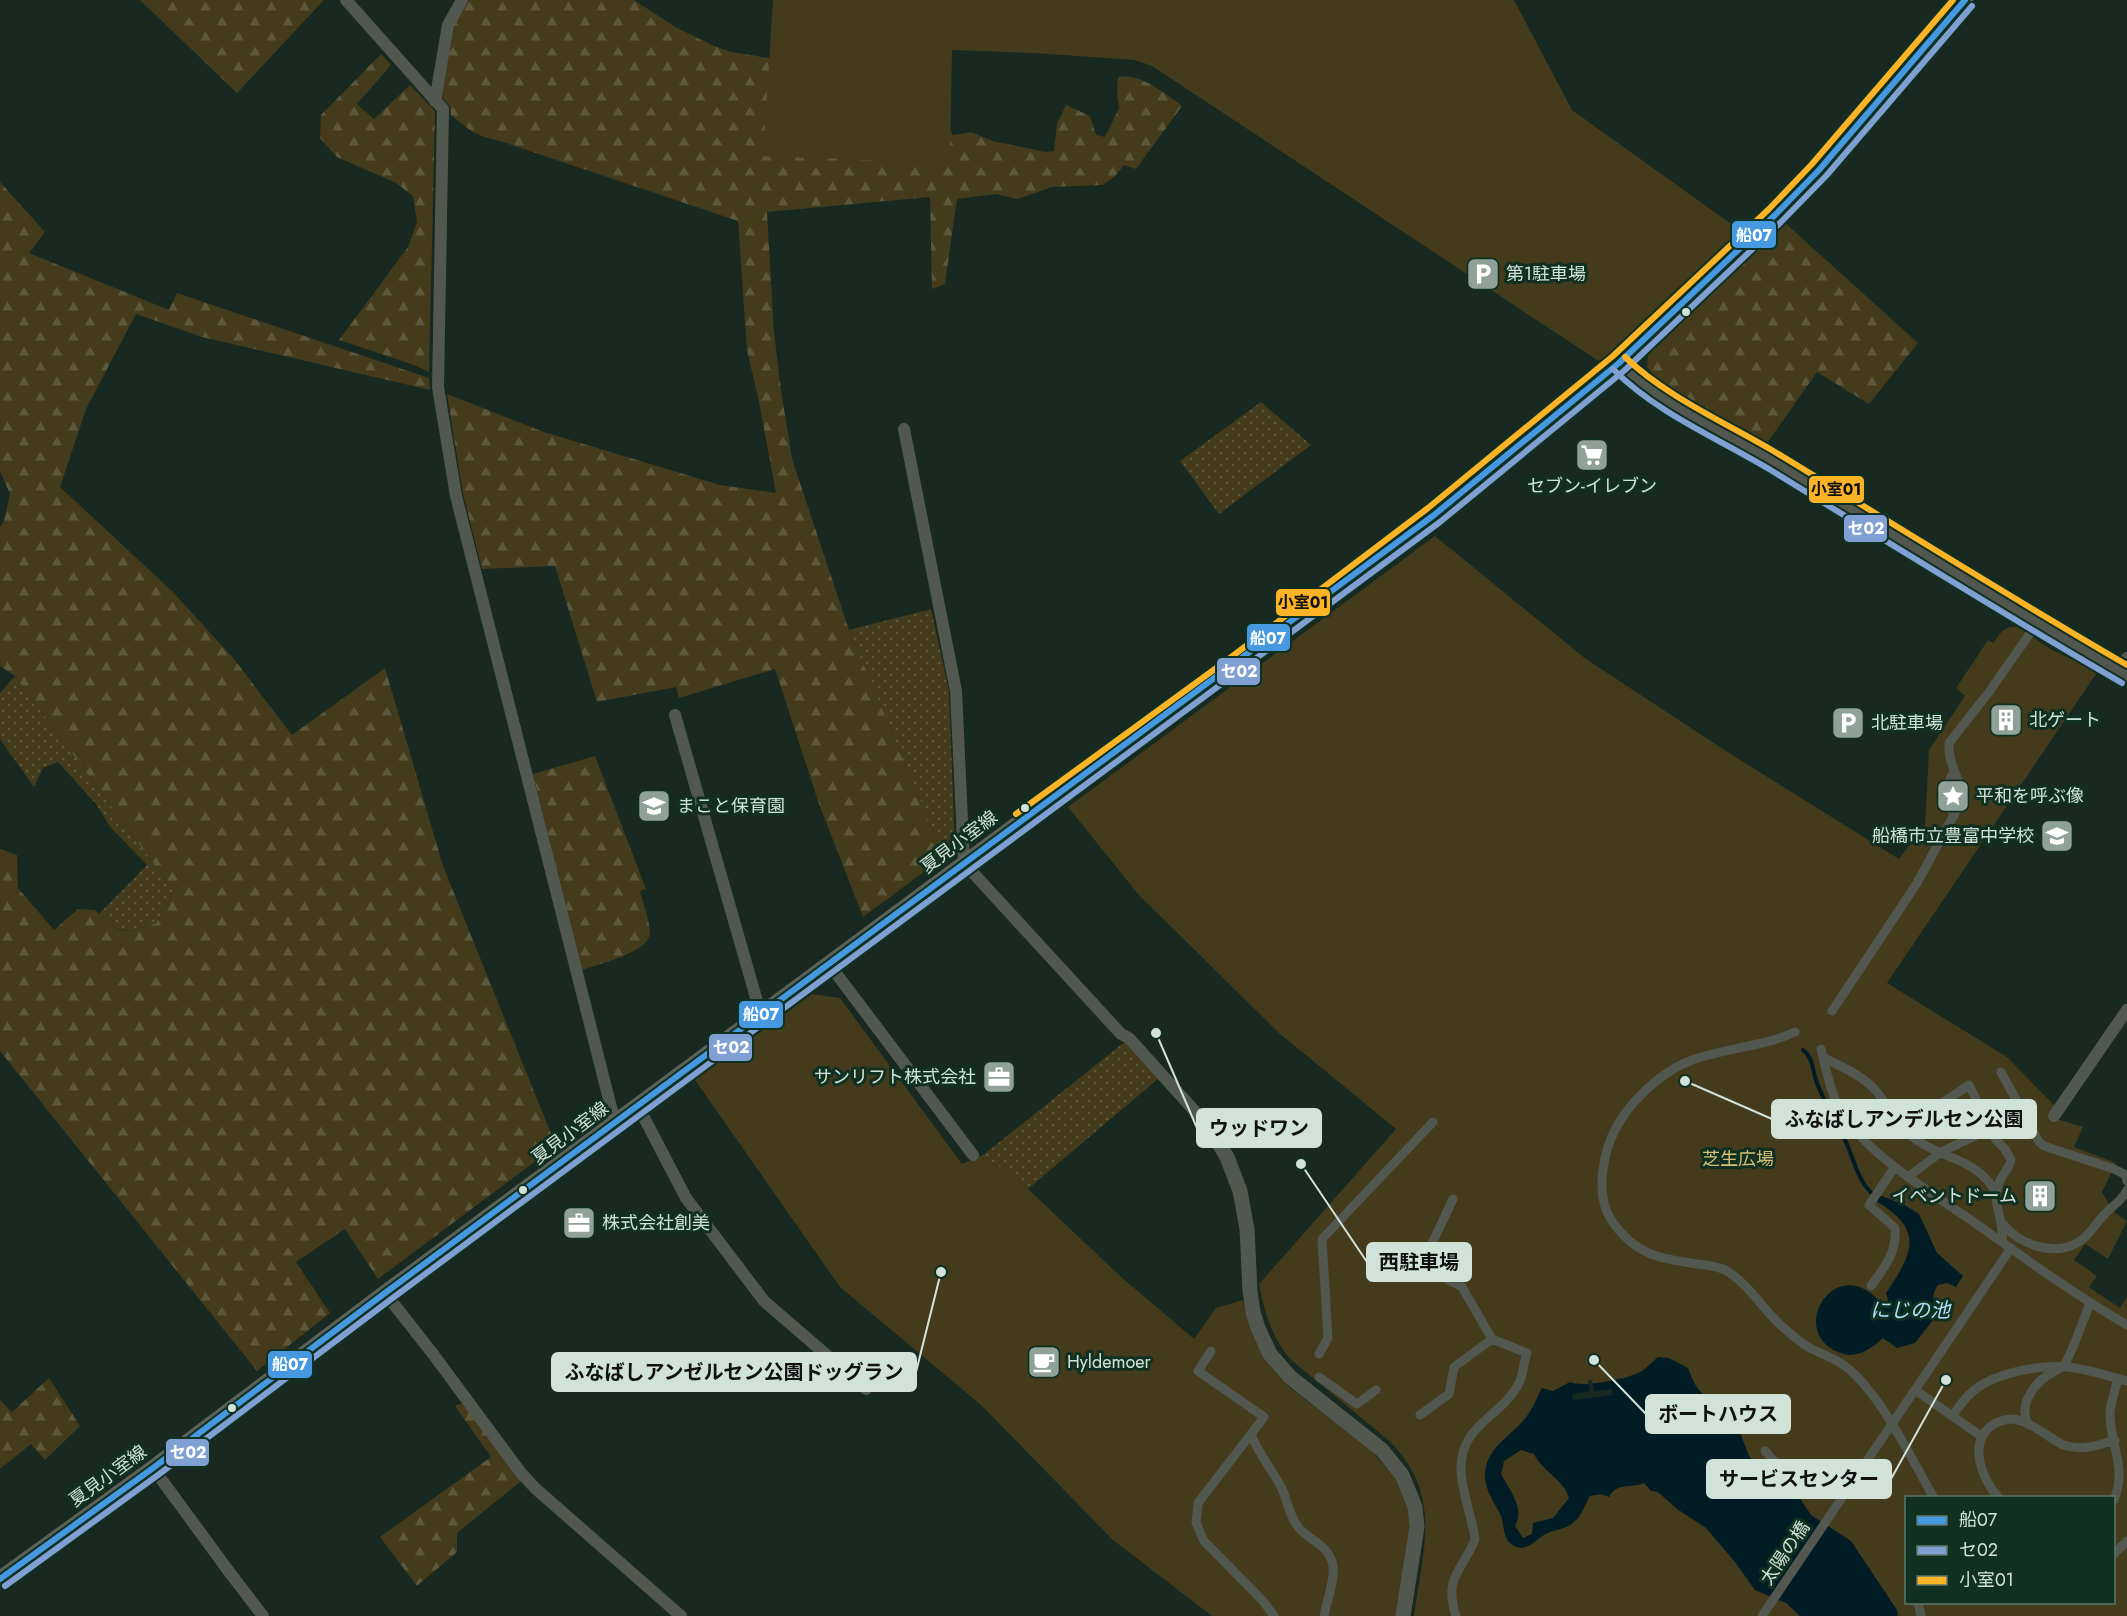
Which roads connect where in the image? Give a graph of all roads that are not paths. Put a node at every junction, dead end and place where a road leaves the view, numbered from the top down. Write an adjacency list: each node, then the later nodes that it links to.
1 (346, 0): 4 (street)
2 (462, 0): 4 (street)
3 (1965, 0): 5 (main road, 夏見小室線)
4 (435, 101): 22 (street)
5 (1619, 363): 8 (street); 12 (main road, 夏見小室線)
6 (904, 429): 12 (street)
7 (2031, 632): 10 (street)
8 (2124, 668)
9 (675, 715): 16 (street)
10 (1954, 771): 11 (street); 11 (street)
11 (1954, 816): 15 (street)
12 (964, 863): 13 (main road, 夏見小室線); 23 (street)
13 (829, 964): 16 (main road, 夏見小室線); 27 (street)
14 (2127, 1010): 20 (street)
15 (1832, 1011)
16 (761, 1015): 19 (main road, 夏見小室線)
17 (1795, 1032): 55 (street)
18 (2001, 1072): 30 (street)
19 (638, 1106): 22 (main road, 夏見小室線); 49 (street)
20 (2054, 1116)
21 (1433, 1122): 41 (street)
22 (615, 1123): 38 (main road, 夏見小室線)
23 (1209, 1127): 72 (street)
24 (1904, 1129): 25 (street); 26 (street); 28 (street)
25 (1990, 1129): 26 (street); 32 (street)
26 (1941, 1152): 29 (street); 32 (street)
27 (973, 1155)
28 (1895, 1167): 29 (street); 37 (street)
29 (1908, 1177): 35 (street)
30 (2127, 1181)
31 (2127, 1190): 34 (street)
32 (1997, 1194): 34 (street)
33 (1452, 1199): 42 (street)
34 (2002, 1222): 35 (street)
35 (2002, 1242): 36 (street)
36 (2012, 1248): 39 (street); 51 (street, 太陽の橋)
37 (1871, 1286)
38 (385, 1293): 60 (main road, 夏見小室線); 69 (street)
39 (2090, 1304): 40 (street); 46 (street)
40 (2127, 1325)
41 (1328, 1338): 43 (street); 45 (street)
42 (1492, 1340): 52 (street); 73 (street)
43 (1334, 1347)
44 (1211, 1351): 56 (street)
45 (1319, 1354)
46 (2064, 1367): 48 (street); 53 (street); 54 (street)
47 (1319, 1377): 50 (street)
48 (2123, 1380): 58 (street)
49 (866, 1389)
50 (1376, 1390)
51 (1915, 1390): 53 (street); 55 (street, 太陽の橋)
52 (1420, 1416)
53 (1952, 1416): 57 (street)
54 (2028, 1424): 57 (street); 58 (street)
55 (1891, 1425): 63 (street); 74 (street, 太陽の橋)
56 (1251, 1434): 70 (street); 71 (street)
57 (1981, 1436): 64 (street)
58 (2115, 1440): 62 (street)
59 (1765, 1451): 61 (street)
60 (153, 1468): 67 (main road, 夏見小室線); 68 (street)
61 (1803, 1479)
62 (2124, 1490)
63 (1933, 1496)
64 (1998, 1496)
65 (2127, 1541): 66 (street)
66 (2115, 1553)
67 (0, 1579)
68 (263, 1616)
69 (681, 1616)
70 (1274, 1616)
71 (1324, 1616)
72 (1403, 1616)
73 (1456, 1616)
74 (1762, 1616)

